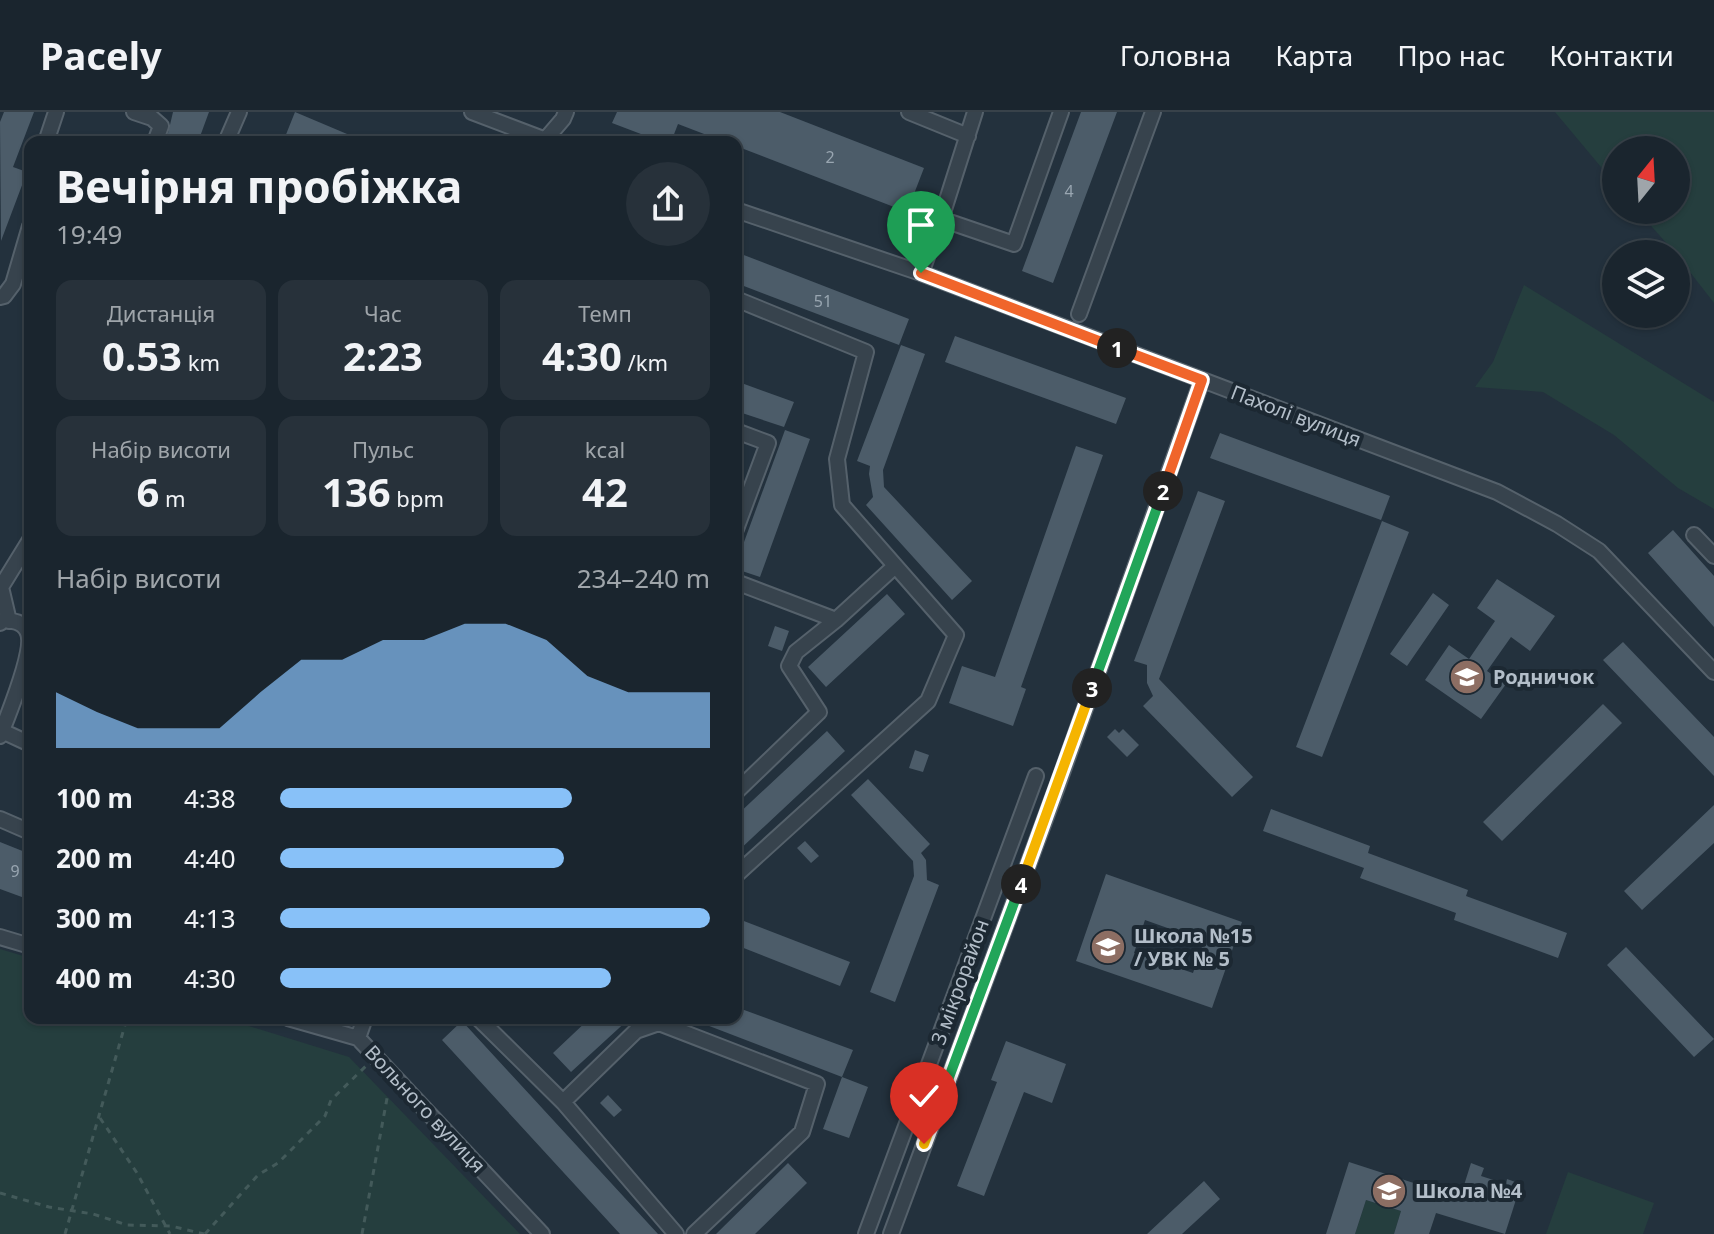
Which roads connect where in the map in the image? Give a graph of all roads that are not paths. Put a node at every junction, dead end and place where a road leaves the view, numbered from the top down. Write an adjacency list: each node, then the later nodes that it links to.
1 (56, 112): 10 (street)
2 (134, 112): 11 (street)
3 (239, 112): 12 (street)
4 (472, 112): 13 (street)
5 (566, 112): 14 (street)
6 (909, 112): 15 (street)
7 (975, 112): 15 (street)
8 (1061, 112): 17 (street)
9 (1153, 112): 22 (street)
10 (48, 136)
11 (157, 136)
12 (229, 136)
13 (535, 136)
14 (551, 136)
15 (968, 136): 17 (street)
16 (742, 212): 19 (street, Пахолі вулиця)
17 (941, 219): 19 (street)
18 (24, 246): 20 (street)
19 (921, 273): 23 (street, Пахолі вулиця)
20 (0, 297)
21 (742, 301): 29 (street)
22 (1079, 314)
23 (1202, 380): 35 (street, Пахолі вулиця); 56 (street, 3 мікрорайон)
24 (742, 433): 25 (street)
25 (742, 513)
26 (1694, 535): 28 (street)
27 (24, 550): 32 (street)
28 (1714, 556)
29 (894, 567): 31 (street); 42 (street)
30 (742, 584): 31 (street)
31 (836, 620): 39 (street)
32 (4, 622): 33 (street)
33 (24, 627)
34 (24, 664): 36 (street)
35 (1714, 672)
36 (1, 734): 37 (street)
37 (24, 742)
38 (1036, 776): 55 (street, 3 мікрорайон)
39 (742, 786)
40 (0, 819): 41 (street)
41 (24, 829)
42 (742, 870)
43 (0, 937): 44 (street)
44 (24, 944)
45 (309, 1024): 50 (street, Вольного вулиця)
46 (363, 1024): 50 (street)
47 (484, 1024): 51 (street)
48 (656, 1024): 51 (street)
49 (662, 1024): 54 (street)
50 (358, 1038): 52 (street, Вольного вулиця)
51 (563, 1102): 53 (street)
52 (542, 1234)
53 (676, 1234)
54 (694, 1234)
55 (866, 1234)
56 (891, 1234)

